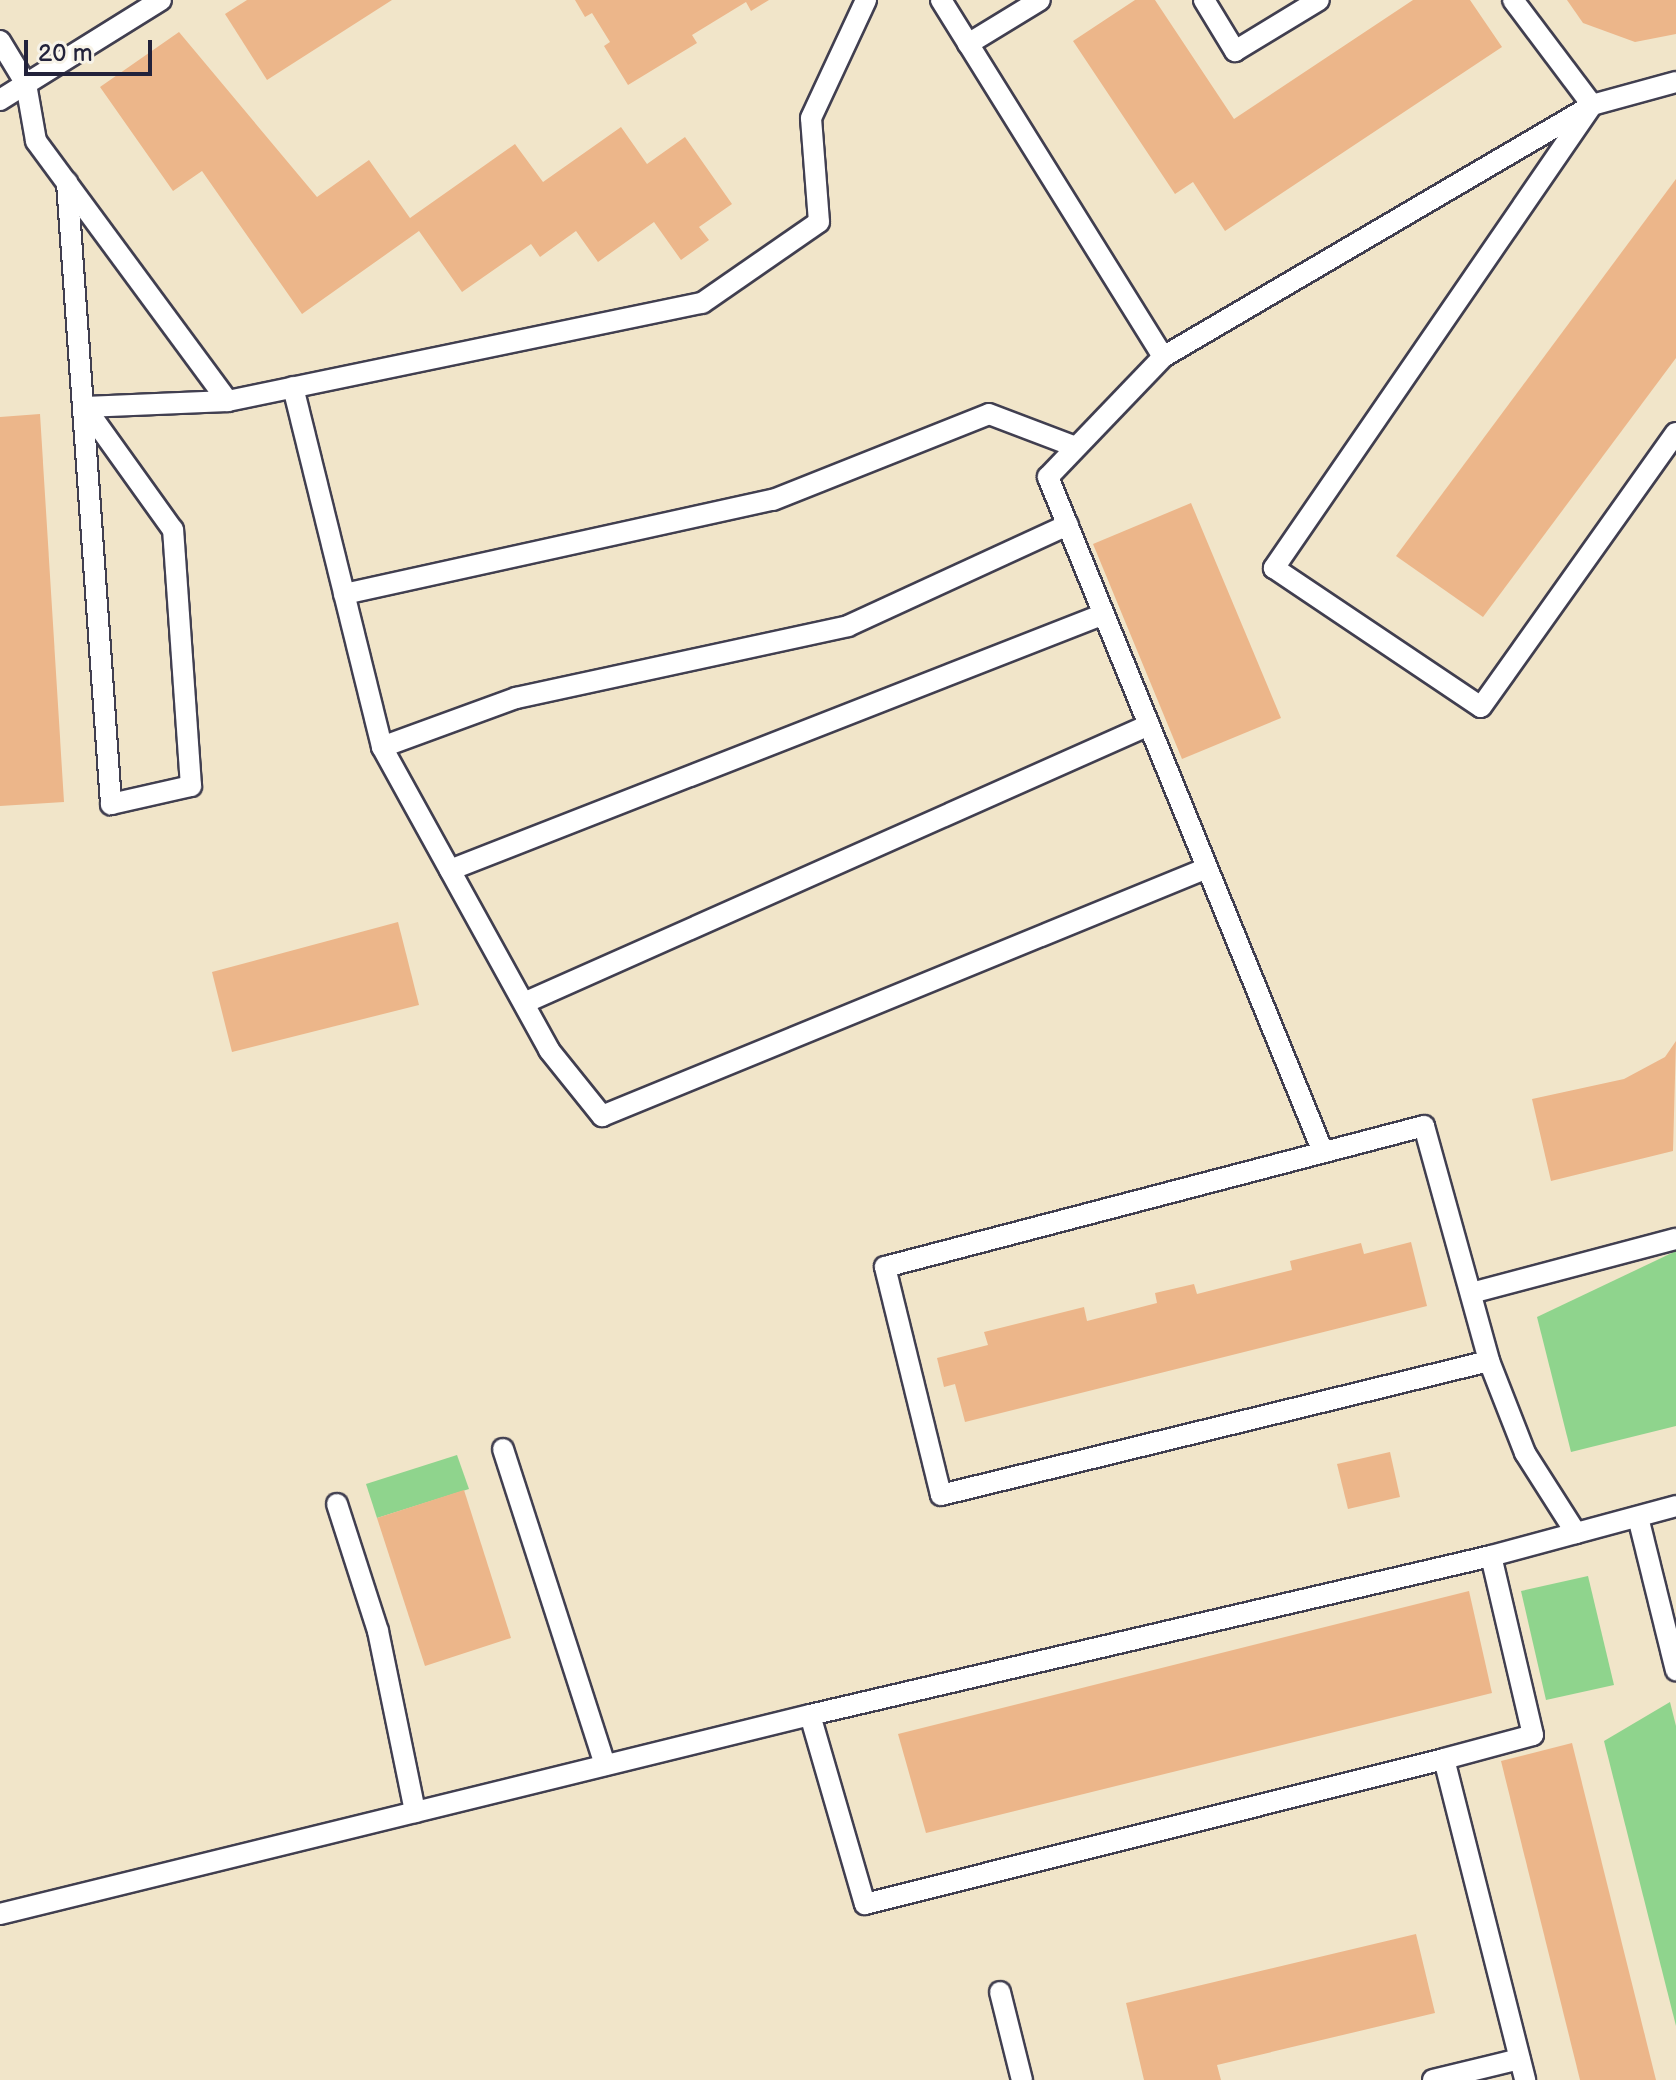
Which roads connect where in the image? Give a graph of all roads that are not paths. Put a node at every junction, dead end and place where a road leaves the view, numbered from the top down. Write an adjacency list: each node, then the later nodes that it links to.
1 (161, 0): 11 (lane)
2 (866, 0): 16 (lane)
3 (941, 0): 9 (lane)
4 (1040, 0): 9 (lane)
5 (1204, 0): 6 (lane)
6 (1319, 0)
7 (1513, 0): 13 (lane)
8 (0, 41): 11 (lane)
9 (968, 44): 15 (lane)
10 (1676, 82): 13 (lane)
11 (26, 84): 12 (lane); 14 (lane)
12 (0, 100)
13 (1592, 105): 15 (lane); 19 (lane)
14 (67, 182): 17 (lane); 18 (lane)
15 (1163, 357): 20 (lane)
16 (293, 387): 17 (lane); 22 (lane)
17 (228, 401): 18 (lane)
18 (85, 407): 18 (lane)
19 (1676, 433)
20 (1076, 447): 21 (lane); 22 (lane)
21 (1068, 525): 23 (lane); 25 (lane)
22 (344, 594): 25 (lane)
23 (1104, 614): 24 (lane); 27 (lane)
24 (1149, 725): 26 (lane); 28 (lane)
25 (382, 747): 27 (lane)
26 (1207, 868): 28 (lane); 29 (lane)
27 (450, 870): 28 (lane)
28 (524, 1003)
29 (1323, 1152): 31 (lane); 32 (lane)
30 (1676, 1239): 31 (lane)
31 (1471, 1293): 32 (lane)
32 (1489, 1361): 37 (lane)
33 (503, 1449): 42 (lane)
34 (337, 1504): 43 (lane)
35 (1676, 1506): 36 (lane)
36 (1638, 1517): 37 (lane); 39 (lane)
37 (1576, 1533): 38 (lane)
38 (1491, 1556): 40 (lane); 41 (lane)
39 (1676, 1670)
40 (810, 1715): 41 (lane); 42 (lane)
41 (1444, 1759): 46 (lane)
42 (605, 1765): 43 (lane)
43 (415, 1812): 44 (lane)
44 (0, 1914)
45 (1000, 1992): 47 (lane)
46 (1520, 2059): 48 (lane); 49 (lane)
47 (1022, 2080)
48 (1433, 2080)
49 (1525, 2080)

